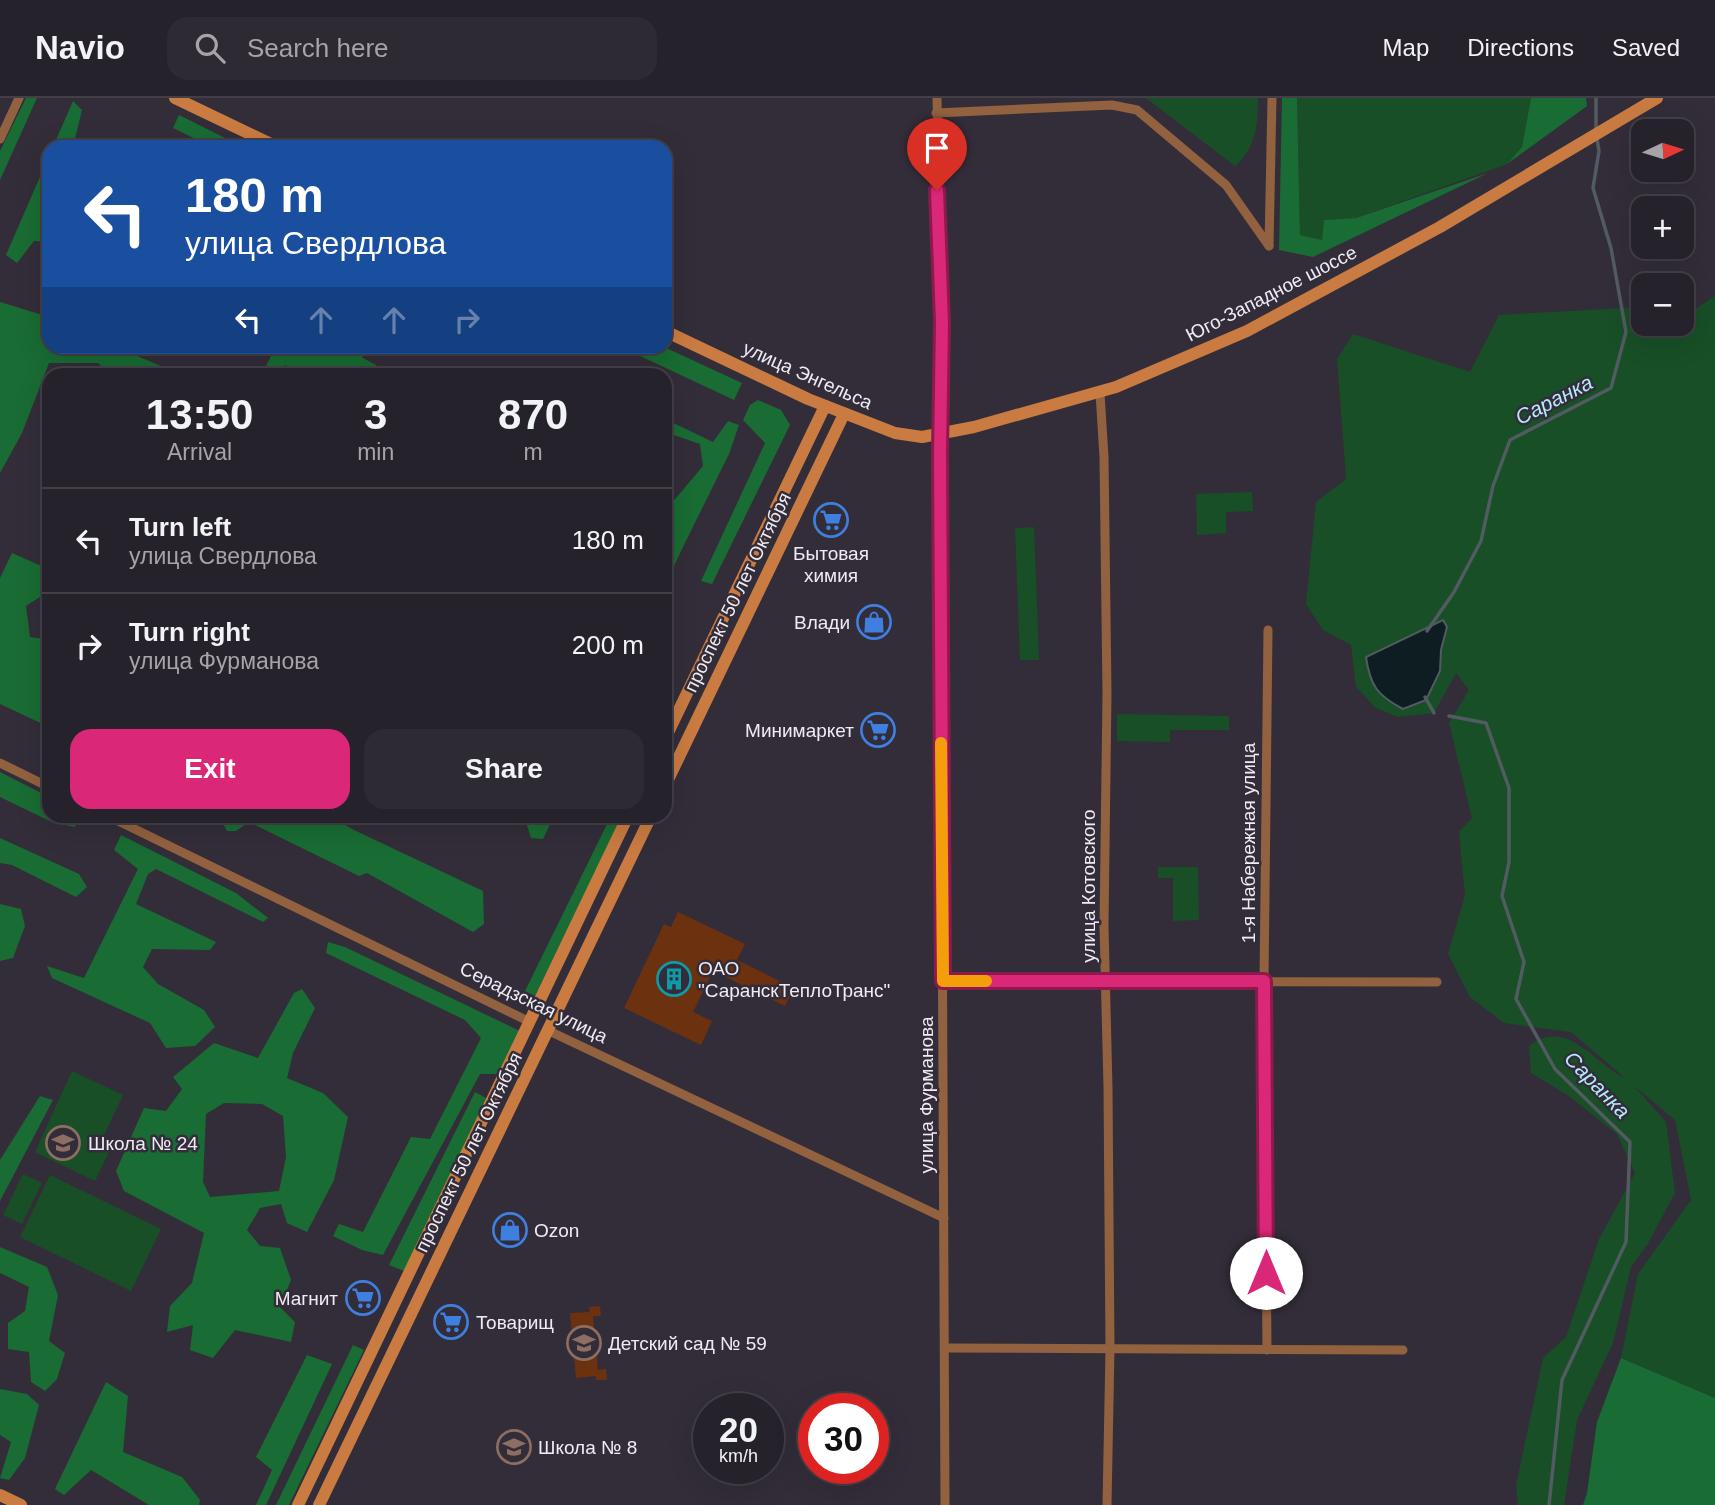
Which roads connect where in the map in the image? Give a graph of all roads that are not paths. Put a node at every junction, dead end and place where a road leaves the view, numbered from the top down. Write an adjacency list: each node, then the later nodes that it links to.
1 (19, 98): 7 (street)
2 (175, 98): 8 (main road)
3 (936, 98): 6 (street, улица Фурманова)
4 (1272, 98): 6 (street)
5 (1657, 98): 10 (main road, Юго-Западное шоссе)
6 (936, 113): 13 (street, улица Фурманова)
7 (0, 139)
8 (263, 140)
9 (672, 334): 11 (main road, улица Энгельса)
10 (1100, 393): 13 (main road, Юго-Западное шоссе); 24 (street, улица Котовского)
11 (825, 407): 12 (main road, улица Энгельса); 15 (main road, проспект 50 лет Октября)
12 (844, 414): 13 (main road, улица Энгельса); 17 (main road, проспект 50 лет Октября)
13 (941, 434): 22 (street, улица Фурманова)
14 (1268, 630): 23 (street, 1-я Набережная улица)
15 (672, 724)
16 (0, 763): 18 (street)
17 (672, 771)
18 (42, 784)
19 (122, 823): 26 (street, Серадзская улица)
20 (625, 823): 26 (main road, проспект 50 лет Октября)
21 (648, 823): 27 (main road, проспект 50 лет Октября)
22 (943, 981): 24 (street); 28 (street, улица Фурманова)
23 (1264, 981): 24 (street); 25 (street); 31 (street, 1-я Набережная улица)
24 (1106, 982): 30 (street, улица Котовского)
25 (1437, 982)
26 (530, 1022): 27 (main road, Серадзская улица); 35 (main road, проспект 50 лет Октября)
27 (547, 1030): 28 (street, Серадзская улица); 36 (main road, проспект 50 лет Октября)
28 (944, 1218): 29 (street, улица Фурманова)
29 (945, 1348): 30 (street); 37 (street, улица Фурманова)
30 (1110, 1349): 31 (street); 38 (street, улица Котовского)
31 (1267, 1350): 32 (street)
32 (1403, 1350)
33 (0, 1495): 34 (main road)
34 (21, 1505)
35 (298, 1505)
36 (319, 1505)
37 (945, 1505)
38 (1107, 1505)

